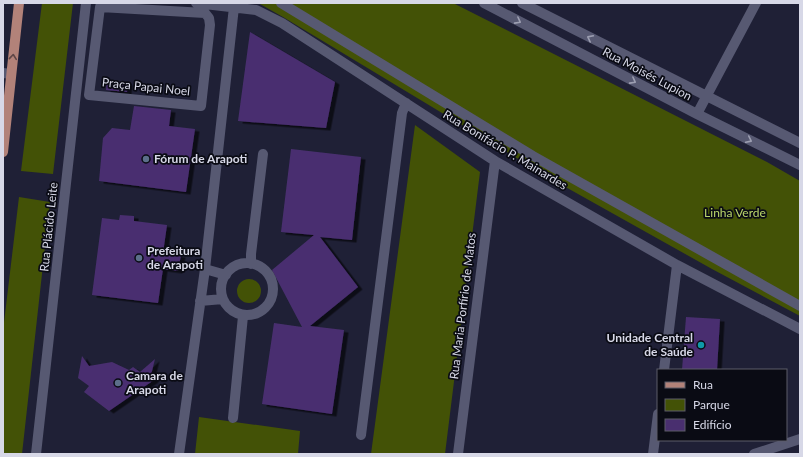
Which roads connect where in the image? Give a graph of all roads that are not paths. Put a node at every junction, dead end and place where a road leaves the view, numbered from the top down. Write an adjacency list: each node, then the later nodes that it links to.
1 (19, 3): 9 (main road, one-way to 1)
2 (86, 3): 33 (street, Rua Plácido Leite)
3 (196, 3): 8 (street, Rua Bonifácio P. Mainardes)
4 (281, 3): 25 (street)
5 (484, 3): 13 (street, Rua Moisés Lupion, one-way to 13)
6 (522, 3): 10 (street, Rua Moisés Lupion, one-way to 6)
7 (756, 3): 10 (street)
8 (234, 7): 11 (street, Rua Bonifácio P. Mainardes); 21 (street)
9 (7, 74): 15 (main road)
10 (707, 97): 13 (street); 14 (street, Rua Moisés Lupion)
11 (406, 103): 17 (street, Rua Bonifácio P. Mainardes); 31 (street)
12 (202, 106): 12 (street, Praça Papai Noel)
13 (697, 114): 18 (street, Rua Moisés Lupion, one-way to 18)
14 (800, 143)
15 (3, 152)
16 (263, 154): 19 (street)
17 (495, 161): 20 (street, Rua Bonifácio P. Mainardes); 35 (street, Rua Maria Porfírio de Matos)
18 (800, 165)
19 (251, 264): 22 (street); 26 (street)
20 (677, 265): 27 (street, Rua Bonifácio P. Mainardes); 28 (street)
21 (205, 269): 22 (street); 24 (street)
22 (226, 275): 23 (street)
23 (223, 299): 24 (street); 26 (street)
24 (200, 302): 34 (street)
25 (800, 306)
26 (244, 316): 29 (street)
27 (800, 329)
28 (664, 369)
29 (233, 418)
30 (657, 422): 36 (street)
31 (361, 435)
32 (800, 439): 37 (street)
33 (36, 454)
34 (179, 454)
35 (458, 454)
36 (653, 454)
37 (754, 454)

